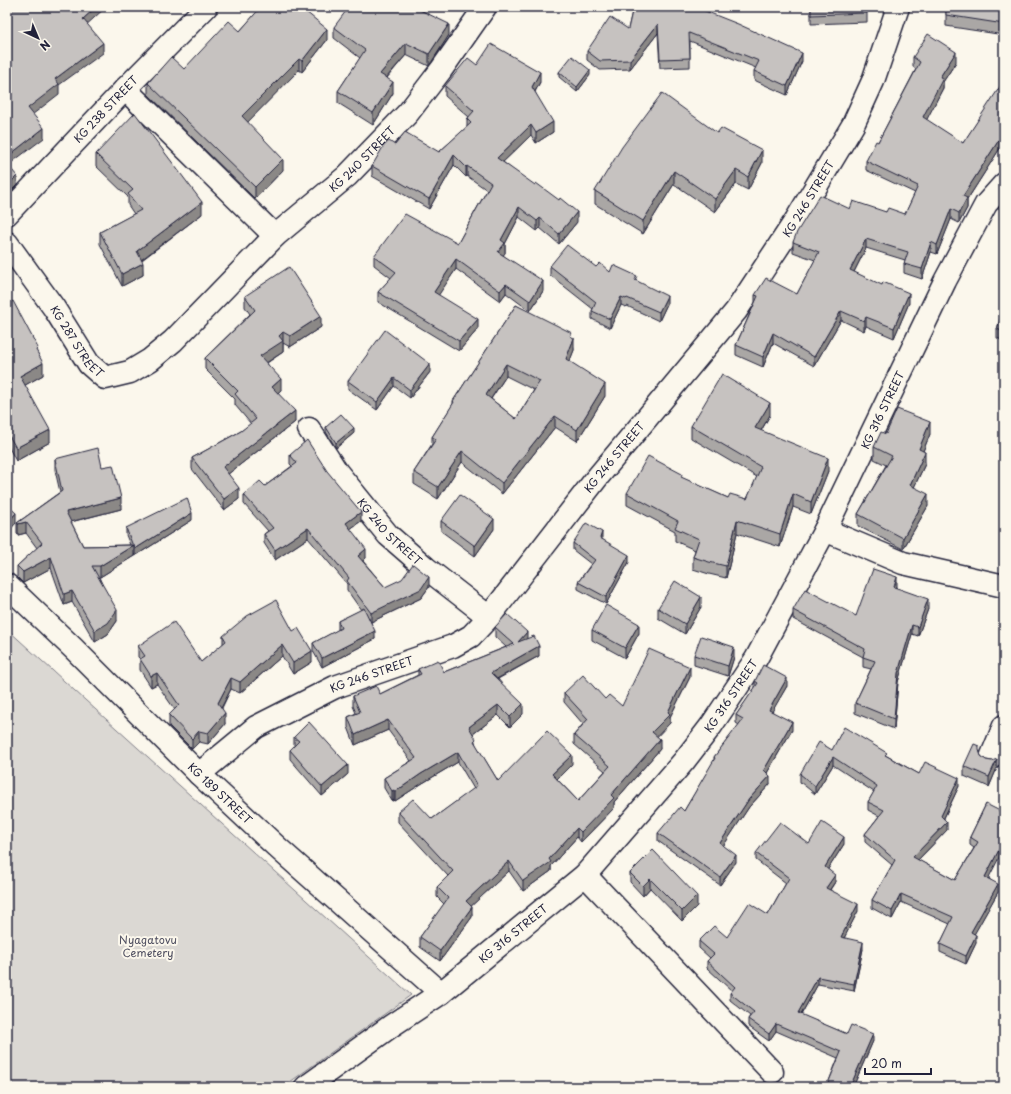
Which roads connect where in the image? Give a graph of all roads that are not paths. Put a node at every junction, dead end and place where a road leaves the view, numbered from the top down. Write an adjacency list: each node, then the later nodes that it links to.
1 (206, 7): 4 (street, KG 238 STREET)
2 (485, 7): 7 (street, KG 240 STREET)
3 (898, 7): 14 (street, KG 246 STREET)
4 (125, 89): 6 (street, KG 238 STREET); 7 (street)
5 (1004, 184): 11 (street, KG 316 STREET)
6 (7, 214)
7 (276, 236): 9 (street, KG 240 STREET)
8 (7, 244): 9 (street, KG 287 STREET)
9 (220, 293)
10 (309, 429): 14 (street, KG 240 STREET)
11 (825, 530): 13 (street); 18 (street, KG 316 STREET)
12 (7, 585): 17 (street, KG 189 STREET)
13 (1004, 586)
14 (489, 617): 17 (street, KG 246 STREET)
15 (1004, 726): 16 (street)
16 (991, 758)
17 (199, 774): 19 (street, KG 189 STREET)
18 (585, 875): 19 (street, KG 316 STREET); 20 (street)
19 (441, 993): 21 (street, KG 316 STREET)
20 (772, 1072)
21 (306, 1087)

